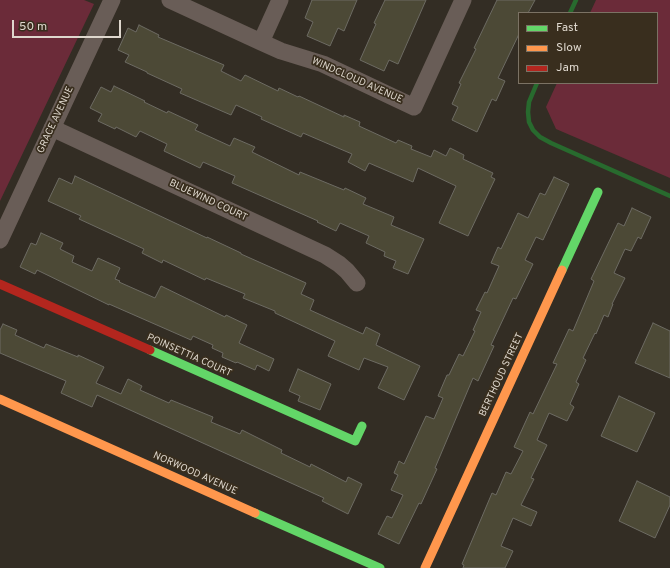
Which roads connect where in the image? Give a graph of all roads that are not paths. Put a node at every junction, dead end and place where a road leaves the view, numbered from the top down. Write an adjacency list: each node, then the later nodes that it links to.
1 (112, 0): 6 (street, GRACE AVENUE)
2 (170, 0): 5 (street, WINDCLOUD AVENUE)
3 (280, 0): 5 (street)
4 (463, 0): 5 (street, WINDCLOUD AVENUE)
5 (261, 42)
6 (52, 128): 8 (street, GRACE AVENUE); 9 (street, BLUEWIND COURT)
7 (598, 192): 14 (street, BERTHOUD STREET)
8 (0, 240)
9 (357, 283)
10 (0, 284): 12 (street, POINSETTIA COURT)
11 (0, 399): 13 (street, NORWOOD AVENUE)
12 (362, 426)
13 (380, 568)
14 (426, 568)

